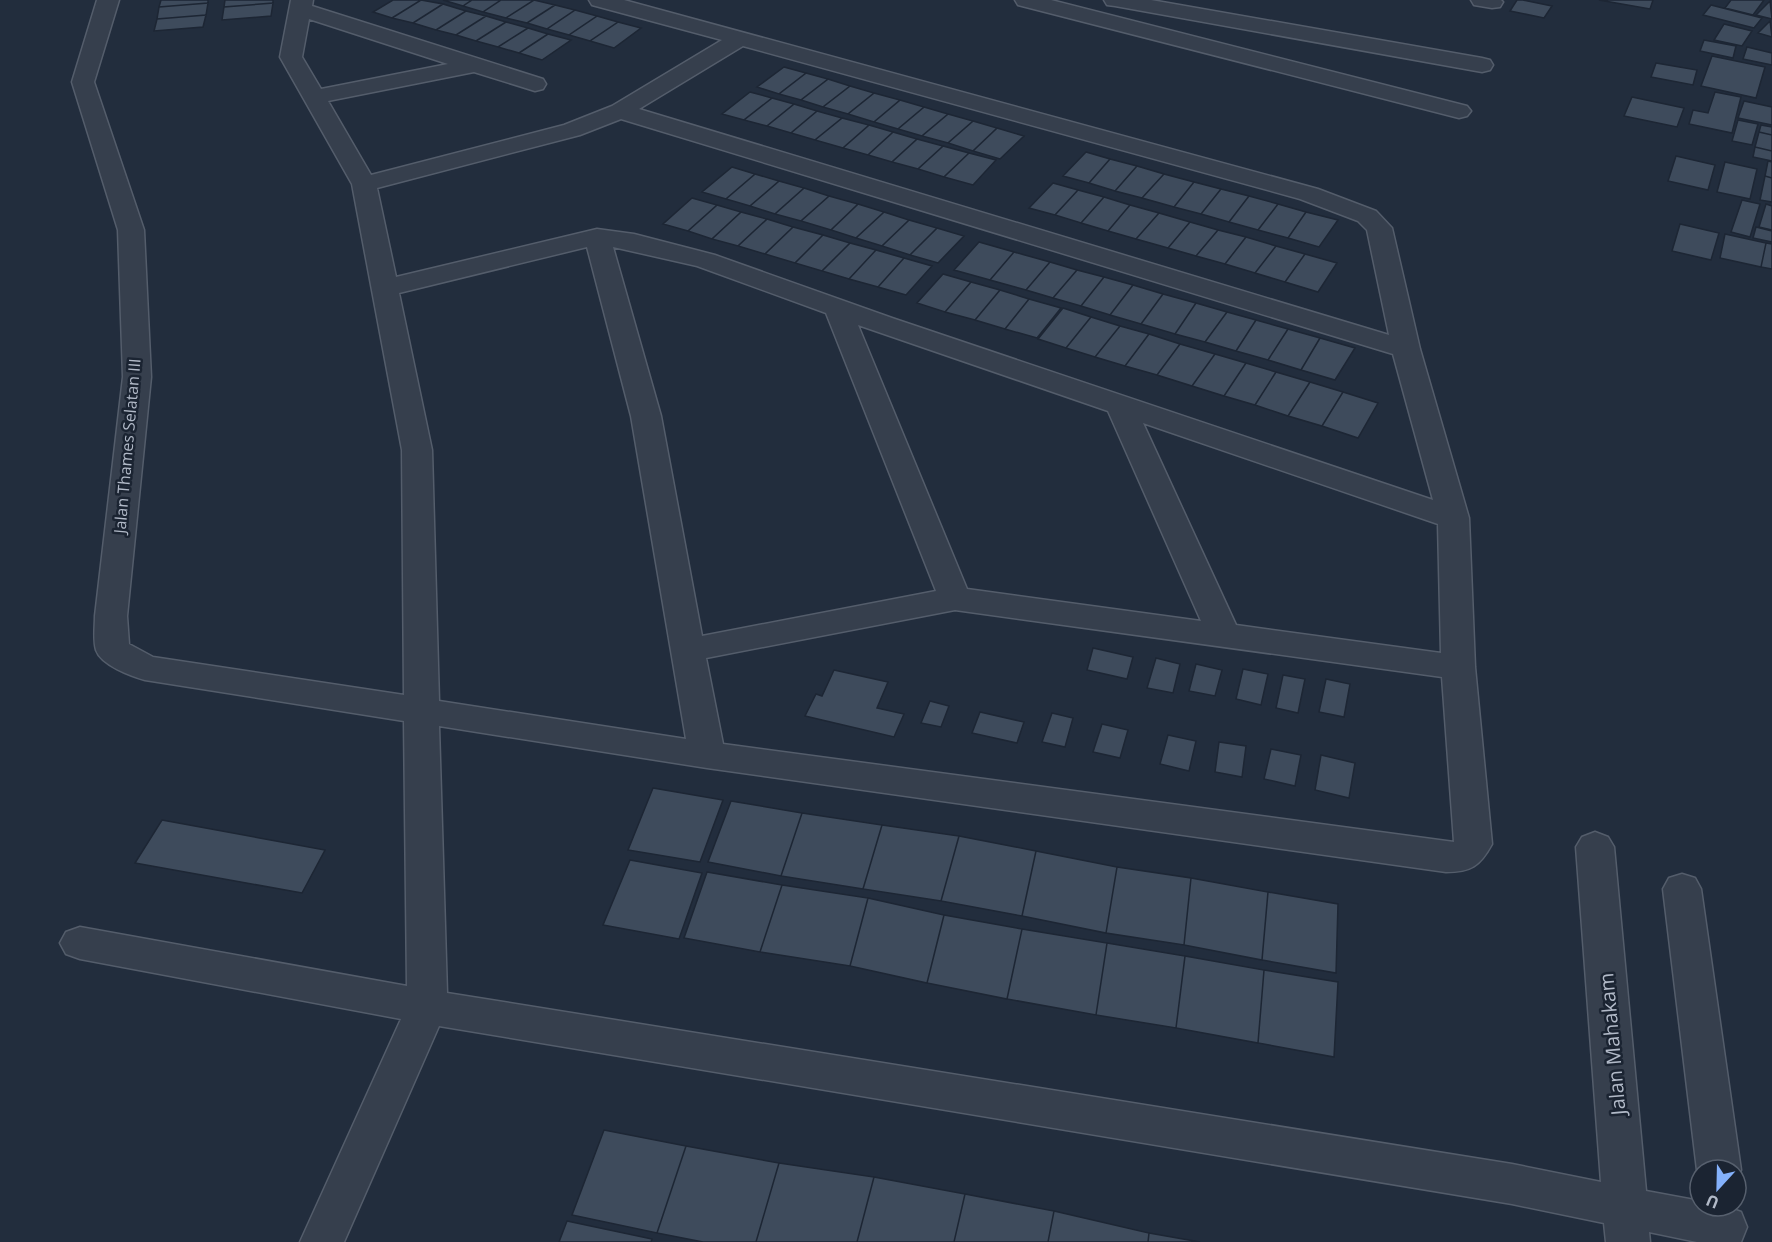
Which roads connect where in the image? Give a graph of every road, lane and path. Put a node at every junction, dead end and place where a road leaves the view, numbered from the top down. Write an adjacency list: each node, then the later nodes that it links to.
1 (108, 0): 24 (street, Jalan Thames Selatan III)
2 (600, 0): 6 (street)
3 (1026, 0): 12 (street)
4 (1115, 0): 8 (street)
5 (301, 5): 7 (street); 10 (street)
6 (739, 39): 11 (street); 17 (street)
7 (476, 65): 9 (street); 10 (street)
8 (1482, 65)
9 (535, 84)
10 (314, 97): 13 (street)
11 (620, 111): 13 (street); 17 (street)
12 (1459, 111)
13 (364, 184): 15 (street)
14 (597, 237): 15 (street); 16 (street); 22 (street)
15 (385, 288): 24 (street)
16 (838, 310): 18 (street); 20 (street)
17 (1406, 349): 19 (street)
18 (1120, 405): 19 (street); 21 (street)
19 (1453, 518): 23 (street)
20 (955, 599): 21 (street); 22 (street)
21 (1224, 636): 23 (street)
22 (689, 650): 25 (street)
23 (1458, 667): 25 (street)
24 (422, 711): 25 (street); 29 (street)
25 (707, 755)
26 (1594, 847): 31 (street, Jalan Mahakam)
27 (1682, 889): 30 (street)
28 (80, 944): 29 (street)
29 (427, 1007): 31 (street); 33 (street)
30 (1717, 1158)
31 (1626, 1225): 32 (street)
32 (1725, 1225)
33 (322, 1242)

